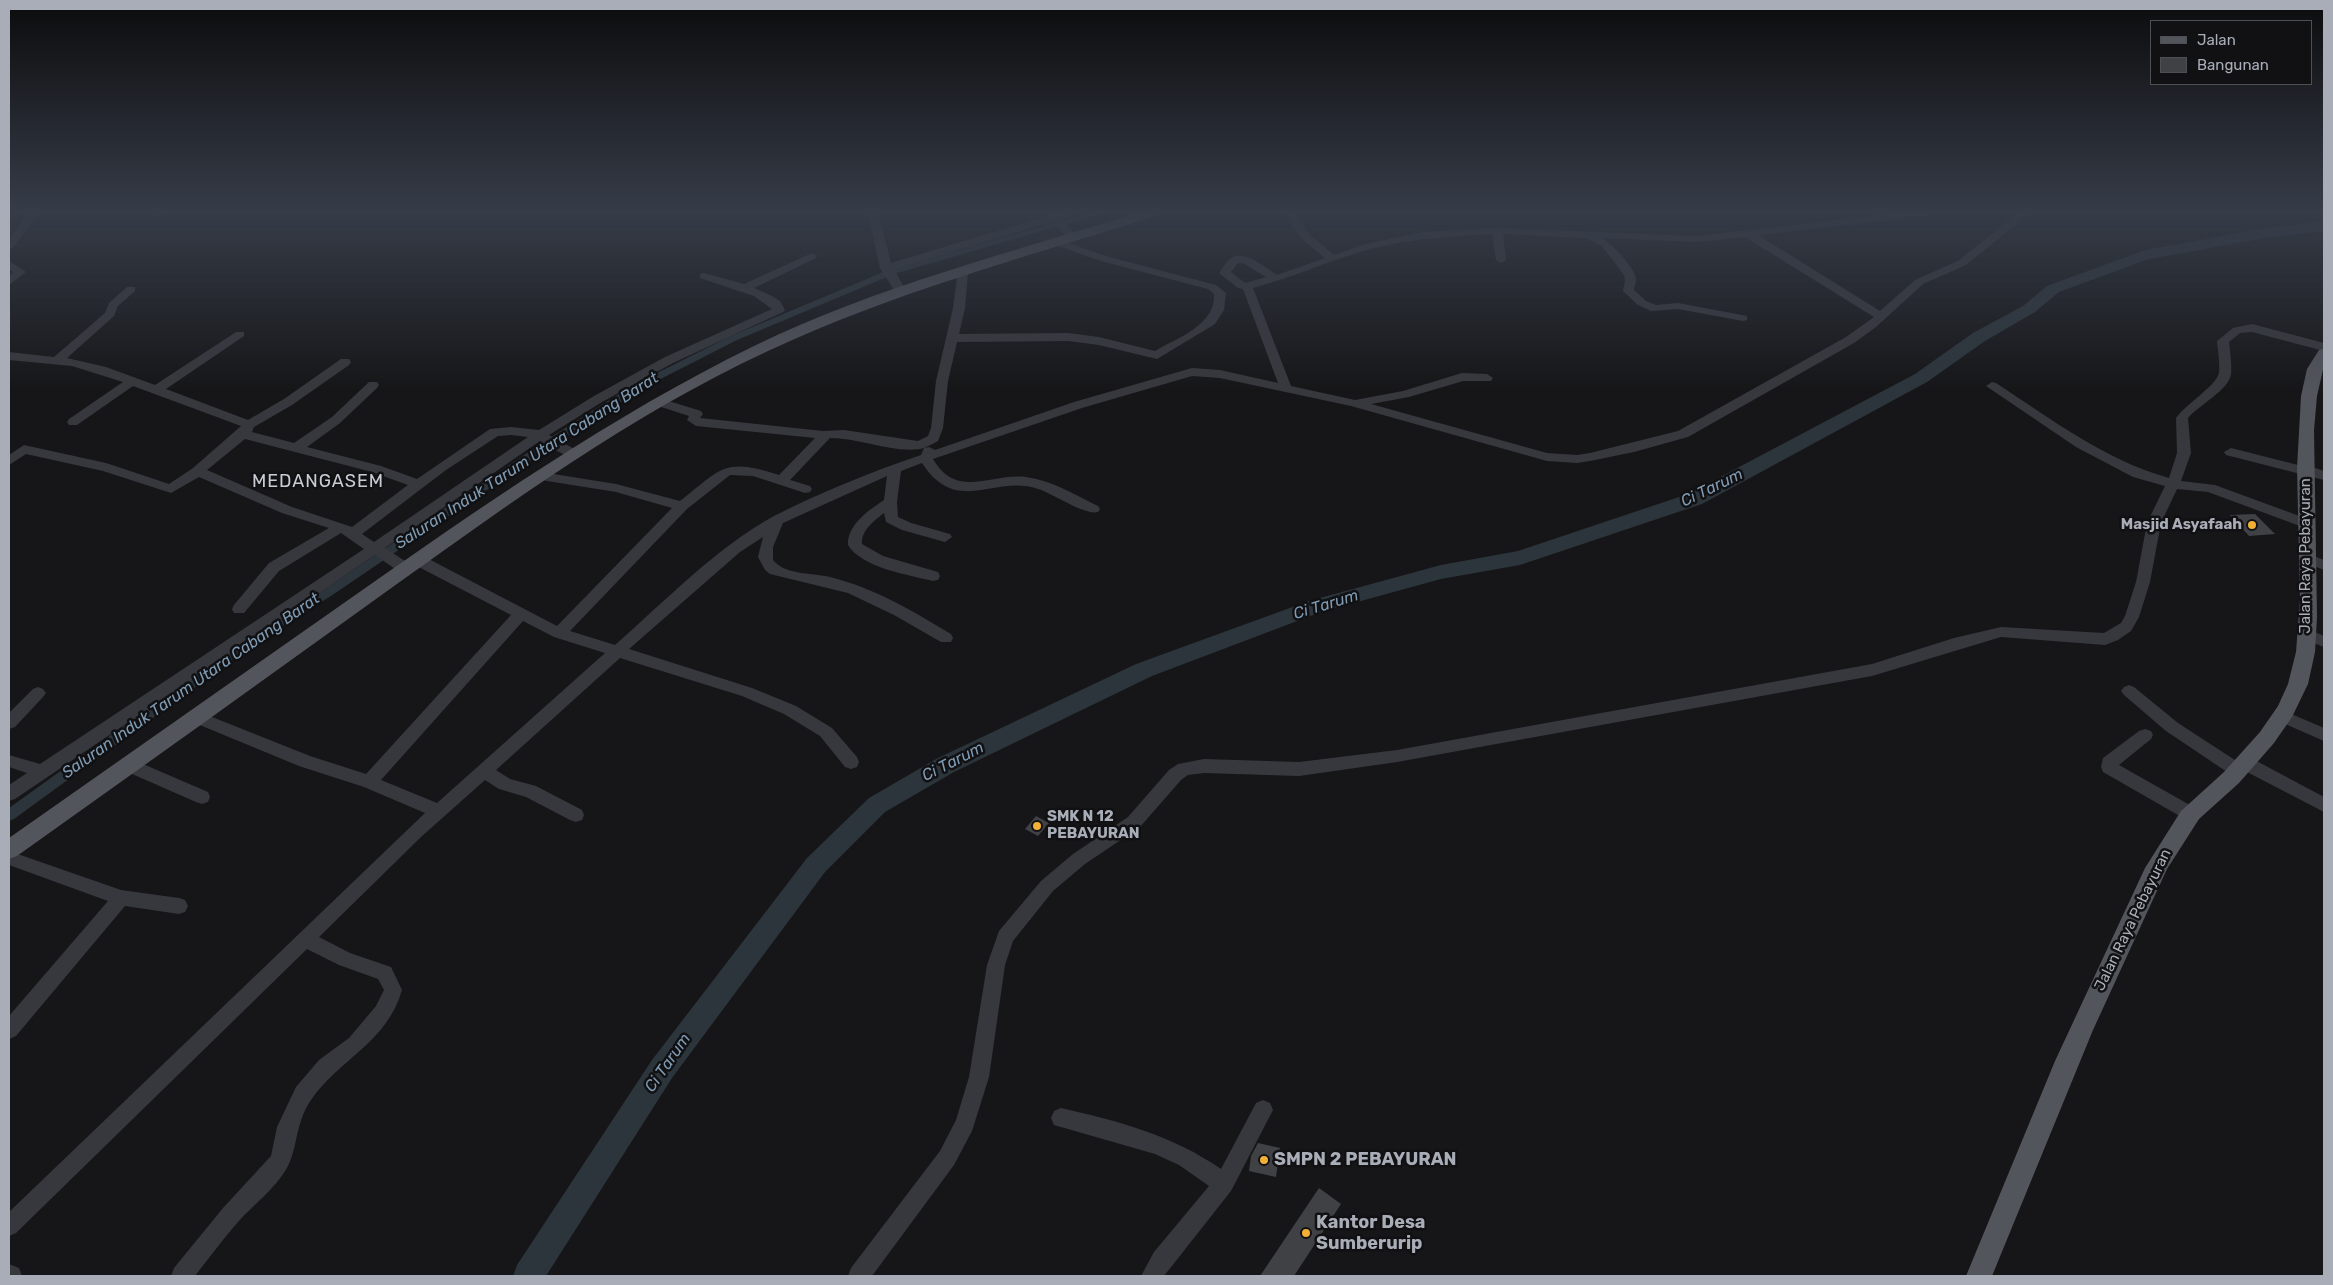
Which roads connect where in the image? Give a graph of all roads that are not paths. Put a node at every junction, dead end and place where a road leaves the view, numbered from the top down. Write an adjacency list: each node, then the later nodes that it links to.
1 (962, 272): 24 (street)
2 (19, 273): 15 (street)
3 (776, 273): 17 (street)
4 (889, 273): 18 (street)
5 (958, 273): 18 (main road)
6 (1160, 273): 20 (street)
7 (1225, 273): 16 (street)
8 (1267, 273): 14 (street)
9 (1293, 273): 14 (street)
10 (1627, 273): 22 (street)
11 (1811, 273): 21 (street)
12 (1939, 273): 21 (street)
13 (704, 276): 17 (street)
14 (1277, 279): 16 (street)
15 (9, 282)
16 (1244, 286): 20 (street); 34 (street)
17 (745, 288): 42 (street)
18 (898, 288): 36 (main road)
19 (131, 290): 28 (street)
20 (1218, 290): 24 (street)
21 (1881, 317): 37 (street)
22 (1743, 318)
23 (240, 334): 35 (street)
24 (953, 338): 41 (street)
25 (2324, 347): 54 (street)
26 (2324, 353): 52 (main road, Jalan Raya Pebayuran)
27 (9, 356): 28 (street)
28 (56, 360): 31 (street)
29 (345, 362): 39 (street)
30 (1487, 378): 37 (street)
31 (132, 381): 35 (street); 38 (street)
32 (373, 385): 44 (street)
33 (1992, 386): 54 (street)
34 (1286, 388): 37 (street); 48 (street)
35 (157, 390): 39 (street)
36 (659, 402): 40 (street); 46 (main road)
37 (1353, 403)
38 (73, 422)
39 (245, 430): 44 (street); 51 (street)
40 (824, 435): 41 (street); 55 (street)
41 (935, 435): 48 (street)
42 (544, 437): 46 (street); 56 (street); 65 (street)
43 (9, 444): 45 (street)
44 (296, 448): 56 (street)
45 (24, 449): 49 (street); 51 (street)
46 (567, 450): 53 (main road)
47 (2231, 452): 52 (street)
48 (926, 457): 50 (street); 60 (street)
49 (9, 461)
50 (895, 469): 58 (street); 61 (street)
51 (198, 471): 63 (street)
52 (2313, 472): 62 (main road, Jalan Raya Pebayuran)
53 (541, 476): 59 (street); 67 (main road)
54 (2174, 481): 62 (street); 106 (street)
55 (780, 482): 57 (street); 59 (street)
56 (418, 484): 63 (street)
57 (805, 489)
58 (890, 502): 64 (street); 68 (street)
59 (682, 506): 71 (street)
60 (1093, 508)
61 (776, 522): 72 (street); 74 (street)
62 (2308, 524): 66 (main road, Jalan Raya Pebayuran)
63 (347, 531): 65 (street); 69 (street)
64 (945, 537)
65 (377, 551): 67 (street); 87 (street)
66 (2317, 562): 73 (main road, Jalan Raya Pebayuran)
67 (408, 564): 70 (street); 78 (main road)
68 (933, 576)
69 (239, 609)
70 (520, 614): 71 (street); 88 (street)
71 (558, 633): 74 (street)
72 (946, 638)
73 (2315, 638): 77 (main road, Jalan Raya Pebayuran)
74 (614, 652): 83 (street); 86 (street)
75 (2129, 691): 85 (street)
76 (38, 693): 79 (street)
77 (2282, 716): 81 (street); 85 (main road, Jalan Raya Pebayuran)
78 (196, 717): 84 (main road); 88 (street)
79 (9, 724)
80 (2145, 735): 93 (street)
81 (2324, 735)
82 (9, 761): 87 (street)
83 (851, 762)
84 (129, 765): 90 (street); 95 (main road)
85 (2242, 767): 91 (street); 93 (main road, Jalan Raya Pebayuran)
86 (484, 770): 92 (street); 94 (street)
87 (42, 771): 89 (street)
88 (370, 782): 92 (street)
89 (9, 794)
90 (202, 797)
91 (2324, 805)
92 (439, 811): 99 (street)
93 (2191, 814): 108 (main road, Jalan Raya Pebayuran)
94 (576, 815)
95 (9, 850)
96 (9, 858): 97 (street)
97 (121, 898): 98 (street); 100 (street)
98 (179, 906)
99 (304, 939): 104 (street); 105 (street)
100 (9, 1030)
101 (1263, 1110): 103 (street)
102 (1061, 1118): 103 (street)
103 (1224, 1184): 107 (street)
104 (9, 1226)
105 (182, 1276)
106 (858, 1276)
107 (1152, 1276)
108 (1979, 1276)

